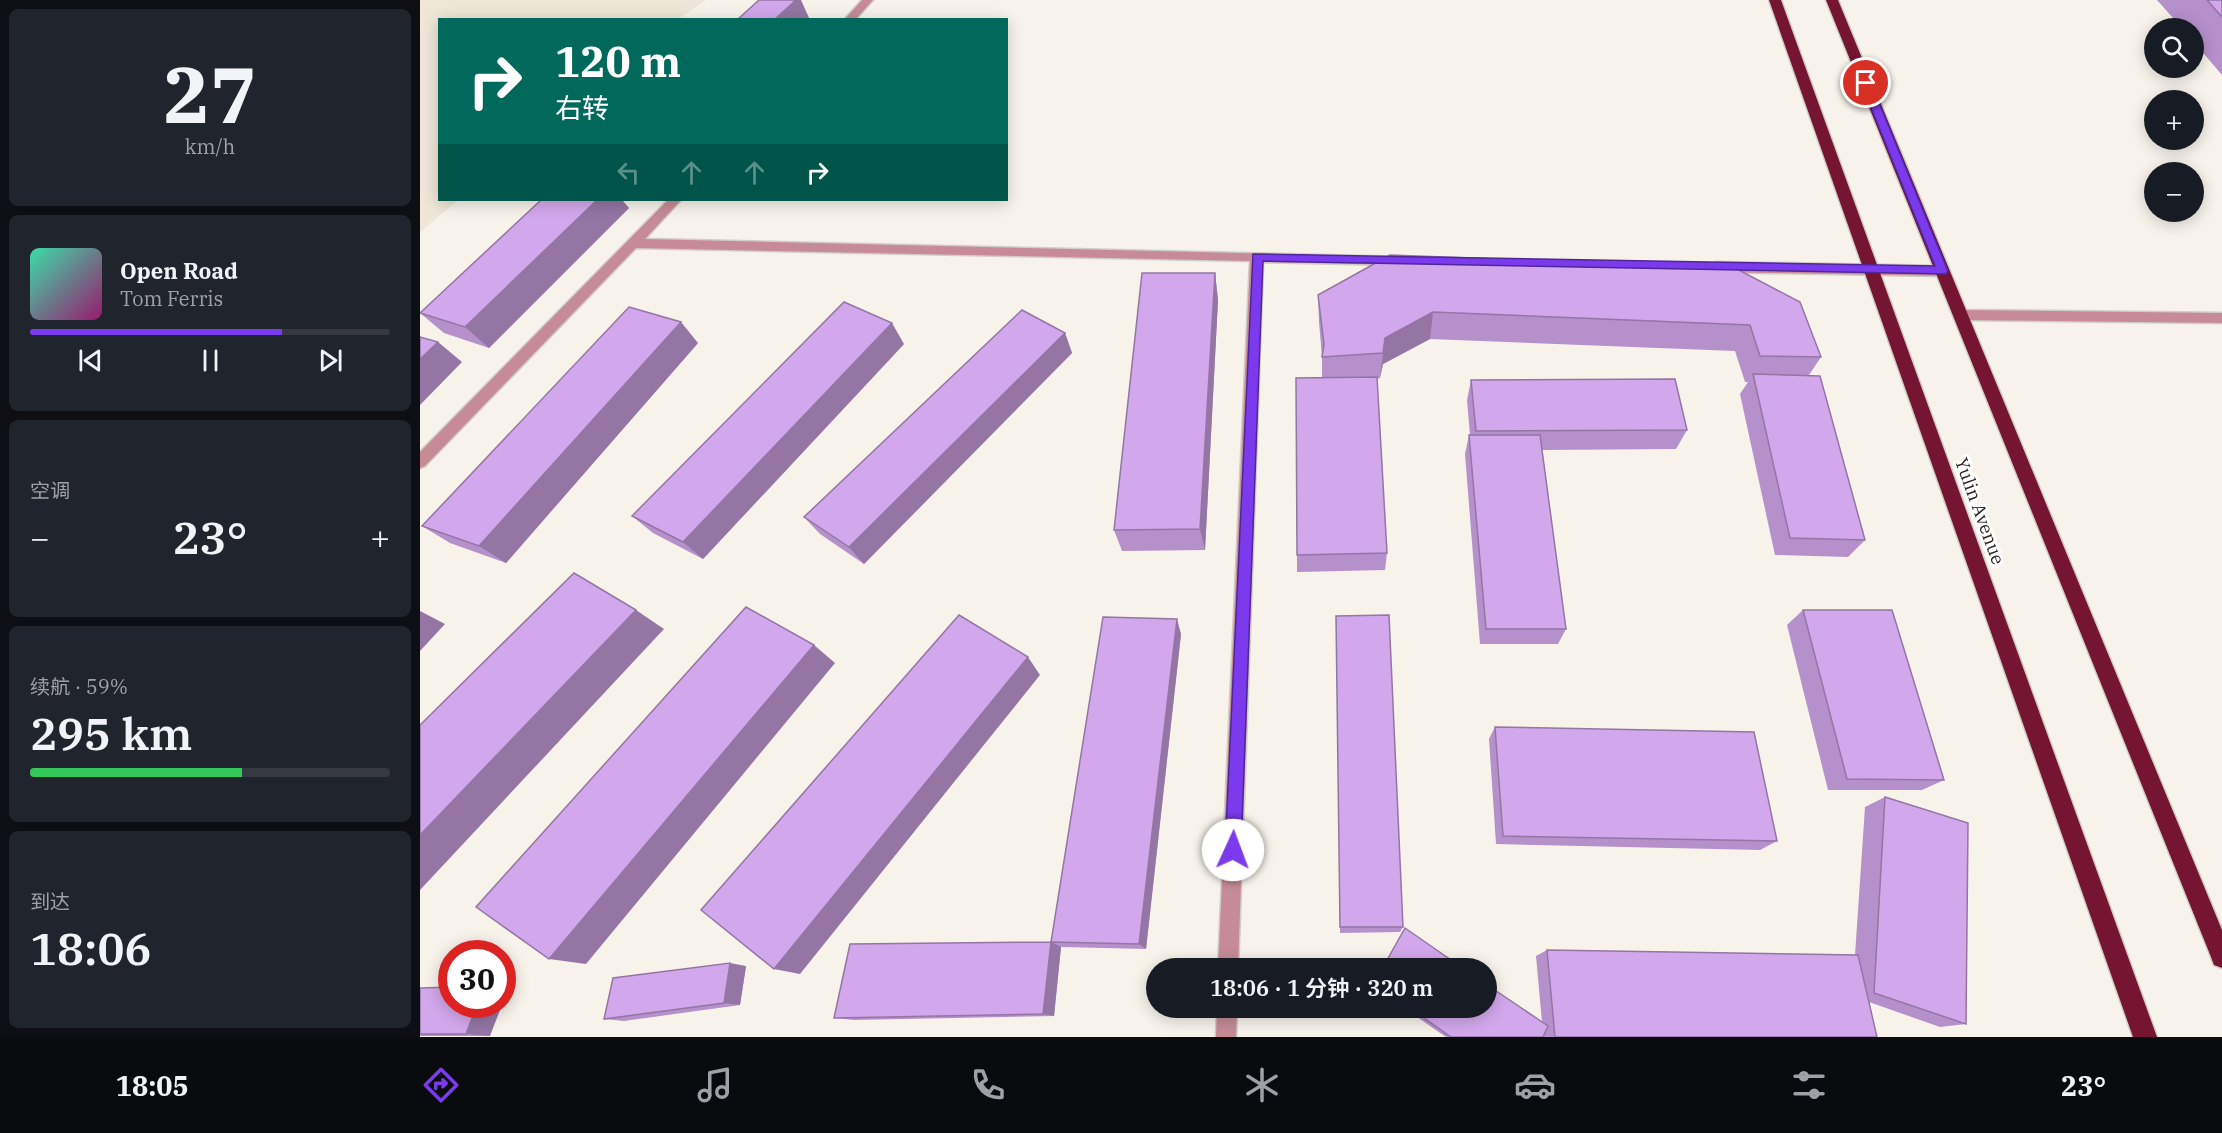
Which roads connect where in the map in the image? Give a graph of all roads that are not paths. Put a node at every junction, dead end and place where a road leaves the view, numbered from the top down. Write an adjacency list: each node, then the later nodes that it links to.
1 (868, 0): 4 (street)
2 (1775, 0): 10 (highway, Yulin Avenue)
3 (1832, 0): 11 (highway)
4 (851, 18)
5 (674, 201): 6 (street)
6 (633, 243): 7 (street); 14 (street)
7 (1257, 257): 8 (street); 16 (street)
8 (1411, 261)
9 (1706, 267): 10 (street)
10 (1871, 271): 11 (street); 19 (highway, Yulin Avenue)
11 (1942, 271): 12 (highway)
12 (1961, 315): 13 (street); 15 (highway)
13 (2222, 318)
14 (420, 462)
15 (2222, 957)
16 (1228, 958)
17 (1227, 1018): 18 (street)
18 (1226, 1037)
19 (2145, 1037)

